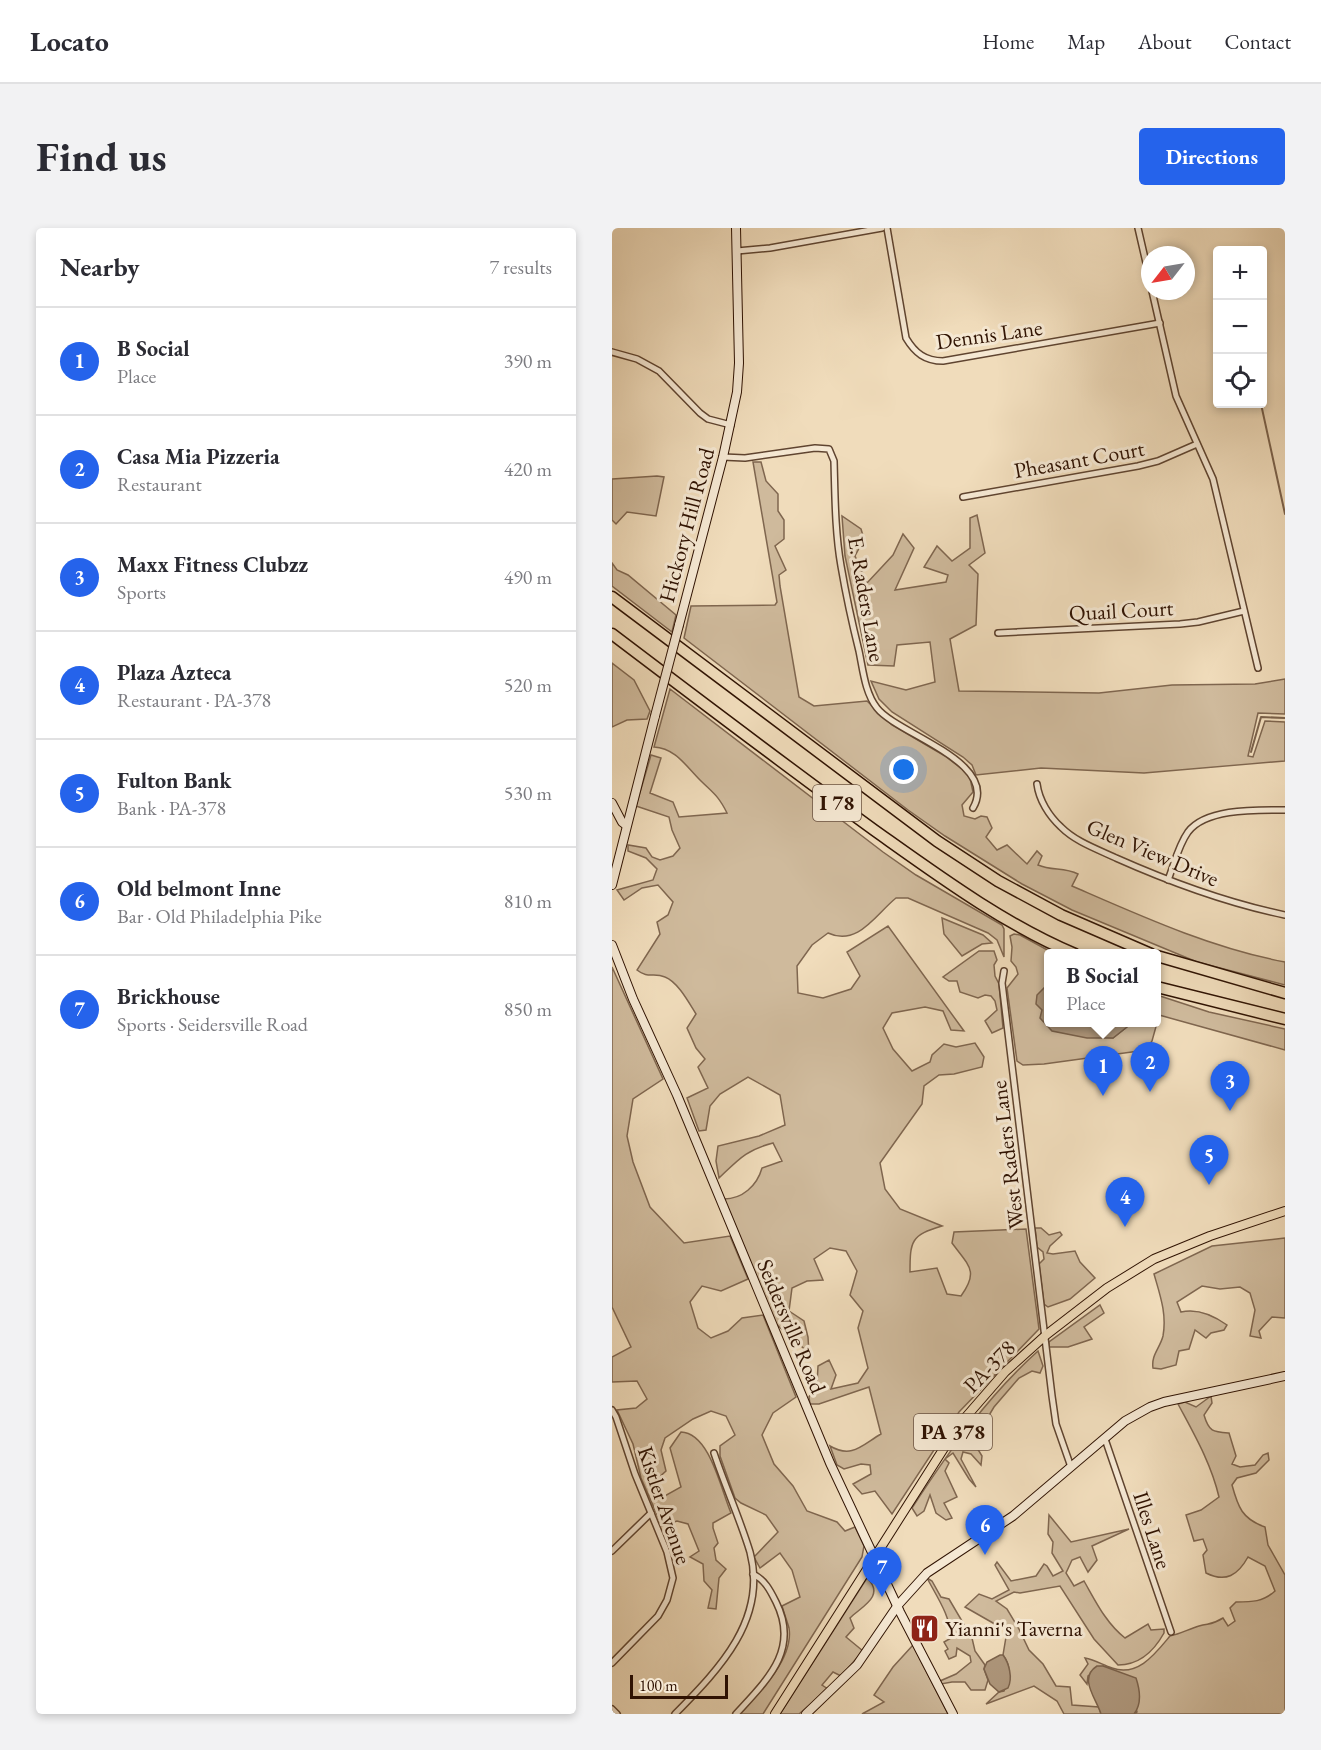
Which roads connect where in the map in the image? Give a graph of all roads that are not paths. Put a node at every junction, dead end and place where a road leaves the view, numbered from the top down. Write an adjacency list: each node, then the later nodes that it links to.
1 (736, 228): 5 (street, Hickory Hill Road)
2 (885, 228): 5 (street); 7 (street, Dennis Lane)
3 (1138, 228): 4 (street)
4 (1142, 246)
5 (737, 251): 9 (street, Hickory Hill Road)
6 (1154, 300): 7 (street)
7 (1160, 323): 10 (street)
8 (612, 352): 9 (street)
9 (731, 424): 11 (street, Hickory Hill Road)
10 (1197, 444): 12 (street, Pheasant Court); 14 (street)
11 (723, 457): 20 (street, E. Raders Lane); 22 (street, Hickory Hill Road, bridge)
12 (963, 497)
13 (612, 597): 28 (highway, I 78)
14 (1244, 611): 15 (street, Quail Court); 17 (street)
15 (999, 633)
16 (612, 634): 27 (highway, I 78)
17 (1258, 668)
18 (1037, 784): 23 (street, Glen View Drive)
19 (612, 803): 22 (street)
20 (973, 808)
21 (1285, 810): 23 (street)
22 (626, 825): 24 (street)
23 (1168, 880): 25 (street, Glen View Drive)
24 (612, 885)
25 (1285, 915)
26 (612, 945): 43 (street, Seidersville Road)
27 (1063, 949)
28 (1139, 949)
29 (1161, 957): 32 (highway)
30 (1004, 971): 35 (street, West Raders Lane)
31 (1161, 988): 33 (highway)
32 (1285, 993)
33 (1285, 1019)
34 (1285, 1211): 35 (main road, PA-378 / PA 378)
35 (1046, 1335): 40 (street, West Raders Lane); 43 (main road, PA-378 / PA 378)
36 (1285, 1376): 38 (street)
37 (612, 1410): 41 (street, Kistler Avenue)
38 (1105, 1439): 40 (street); 46 (street, Illes Lane)
39 (714, 1453): 44 (street)
40 (1071, 1467): 45 (street)
41 (651, 1513): 42 (street); 47 (street, Kistler Avenue)
42 (612, 1551)
43 (874, 1555): 45 (street, Seidersville Road); 52 (main road, PA-378 / PA 378)
44 (753, 1574): 50 (street); 51 (street)
45 (897, 1605): 53 (street); 54 (street, Seidersville Road)
46 (1171, 1632)
47 (612, 1663)
48 (612, 1709): 49 (street)
49 (617, 1714)
50 (675, 1714)
51 (736, 1714)
52 (775, 1714)
53 (806, 1714)
54 (953, 1714)

